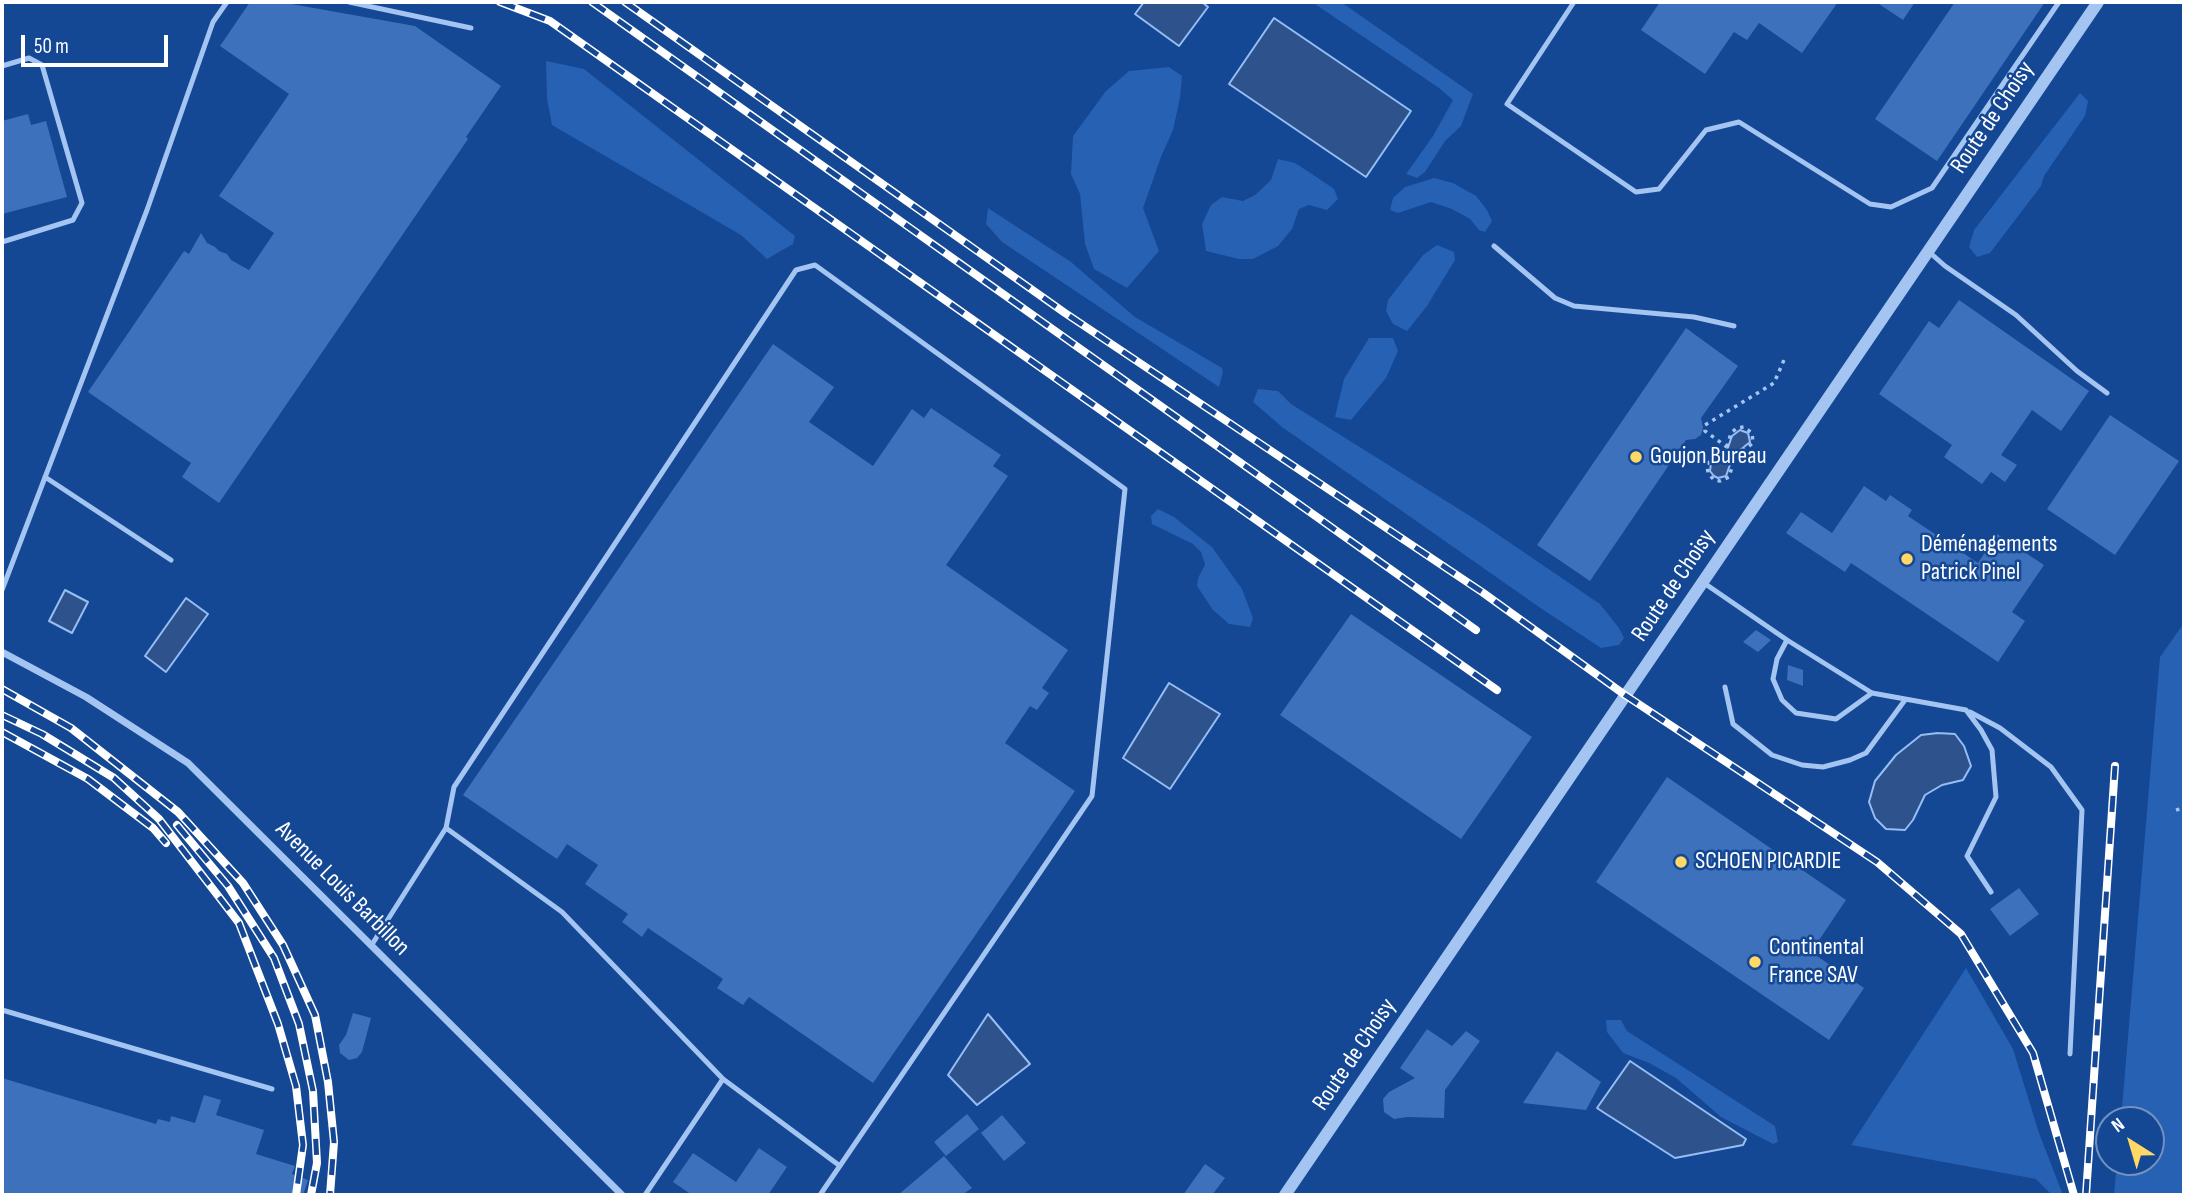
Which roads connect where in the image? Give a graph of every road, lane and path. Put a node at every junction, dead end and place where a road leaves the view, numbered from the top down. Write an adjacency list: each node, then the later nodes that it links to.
1 (227, 2): 15 (lane)
2 (349, 2): 6 (lane)
3 (1574, 2): 4 (lane)
4 (2059, 2)
5 (2098, 2): 10 (street, Route de Choisy)
6 (471, 28)
7 (2, 66): 8 (lane)
8 (2, 242)
9 (1494, 246): 11 (lane)
10 (1928, 251): 13 (lane); 17 (street, Route de Choisy)
11 (1734, 326)
12 (1784, 360): 14 (path)
13 (2107, 393)
14 (1727, 447): 14 (path)
15 (45, 477): 16 (lane); 18 (lane)
16 (171, 560)
17 (1703, 582): 19 (lane); 38 (street, Route de Choisy)
18 (2, 590)
19 (1787, 640): 22 (lane); 22 (lane)
20 (2, 652): 29 (street, Avenue Louis Barbillon)
21 (1725, 687): 23 (lane)
22 (1872, 693): 23 (lane)
23 (1905, 700): 24 (lane)
24 (1966, 710): 28 (lane); 31 (lane)
25 (2184, 808): 26 (path)
26 (2176, 810)
27 (446, 828): 29 (lane); 32 (lane); 34 (lane)
28 (1991, 892)
29 (371, 946): 35 (street, Avenue Louis Barbillon)
30 (2, 1010): 33 (lane)
31 (2070, 1054)
32 (723, 1079): 34 (lane); 36 (lane)
33 (272, 1089)
34 (840, 1166): 37 (lane)
35 (622, 1195)
36 (645, 1195)
37 (820, 1195)
38 (1285, 1195)

